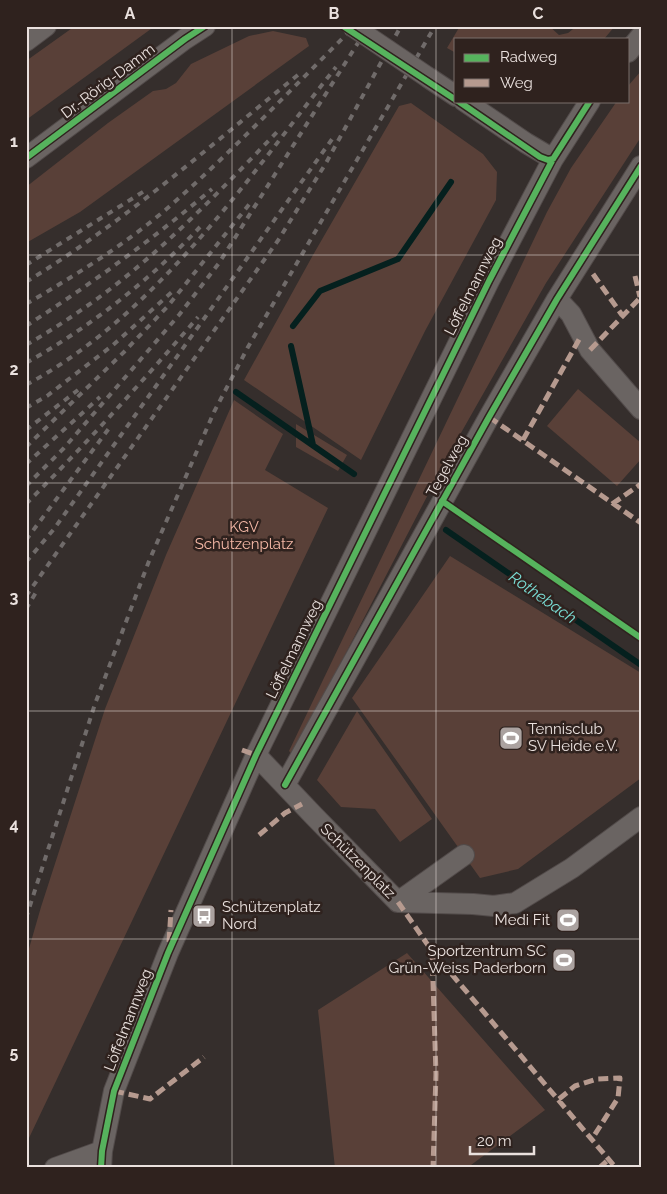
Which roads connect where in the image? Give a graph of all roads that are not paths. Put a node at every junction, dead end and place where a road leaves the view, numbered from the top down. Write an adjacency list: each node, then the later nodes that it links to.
1 (46, 26): 5 (street)
2 (205, 26): 10 (street, Dr.-Rörig-Damm)
3 (352, 26): 7 (street, bridge)
4 (641, 36): 6 (street)
5 (26, 41)
6 (630, 50)
7 (454, 95)
8 (465, 102): 11 (street)
9 (589, 102): 11 (street, Löffelmannweg)
10 (26, 158)
11 (553, 159): 15 (street, Löffelmannweg)
12 (641, 166): 13 (street, Tegelweg)
13 (557, 299): 14 (street); 16 (street, Tegelweg)
14 (641, 409)
15 (256, 755): 16 (street, Schützenplatz); 20 (street, Löffelmannweg)
16 (285, 786): 19 (street, Schützenplatz)
17 (641, 818): 19 (street, Schützenplatz)
18 (464, 855): 19 (street)
19 (398, 902)
20 (101, 1159): 21 (street)
21 (55, 1168)

